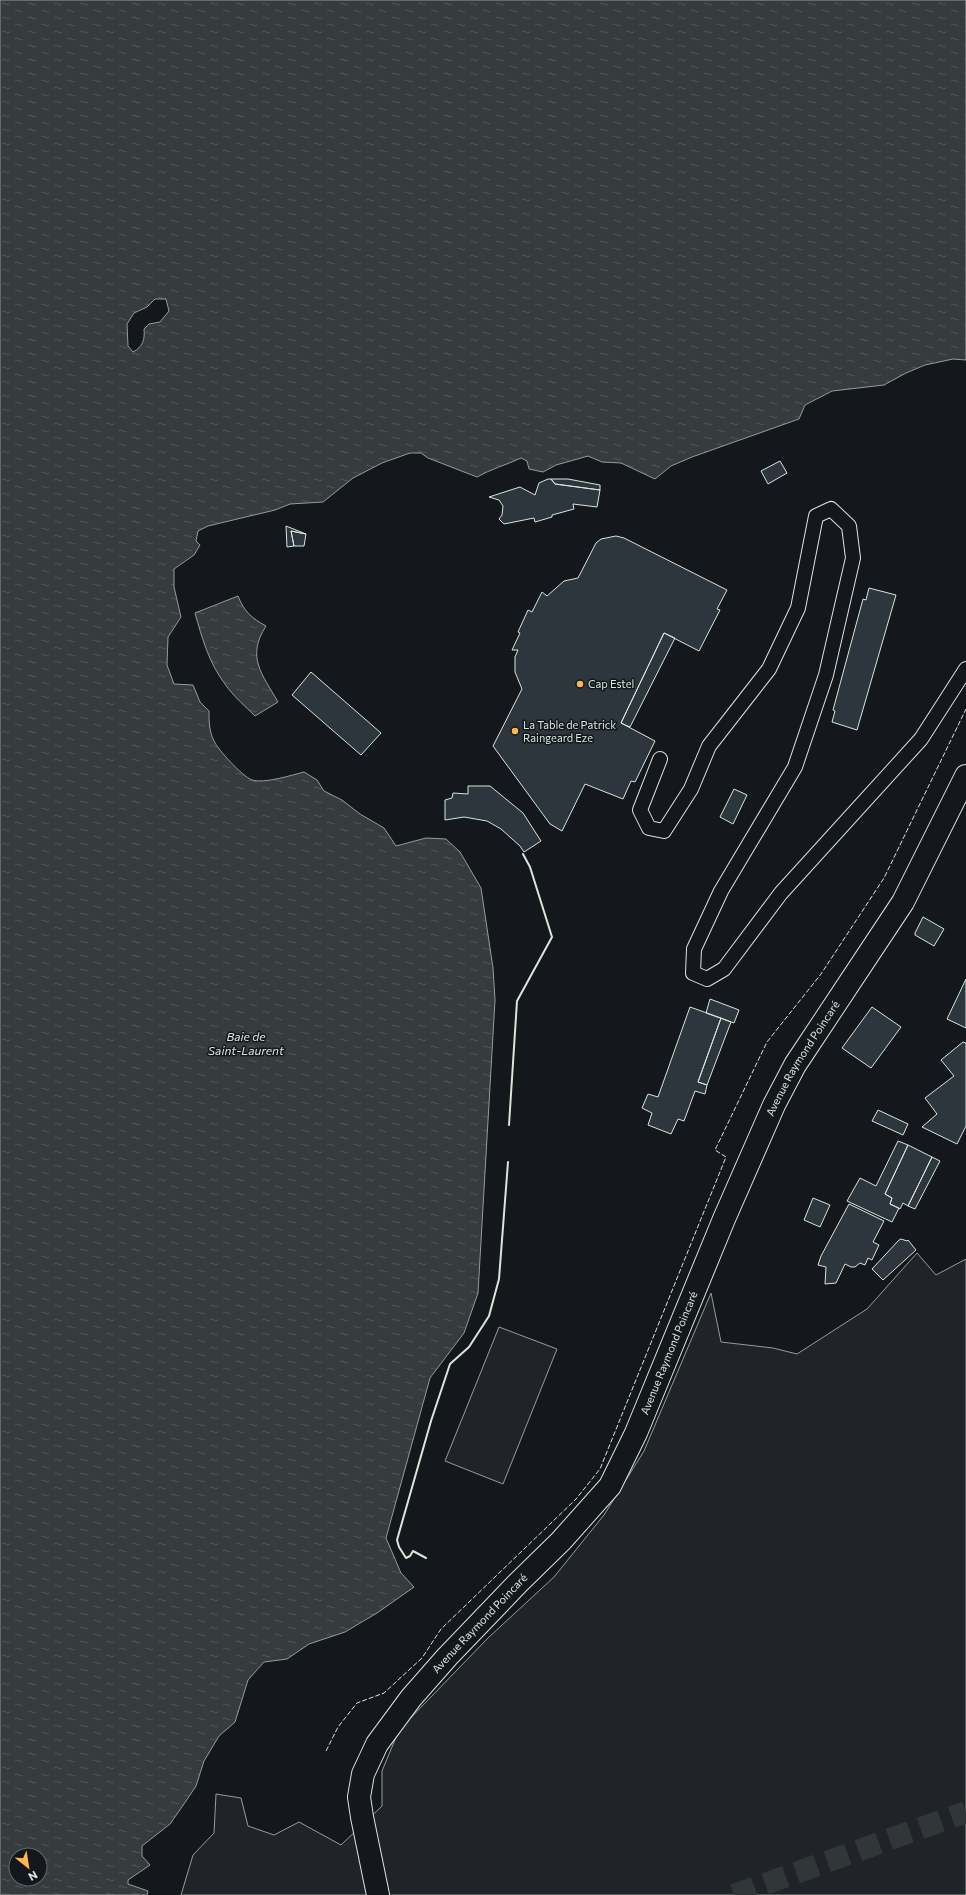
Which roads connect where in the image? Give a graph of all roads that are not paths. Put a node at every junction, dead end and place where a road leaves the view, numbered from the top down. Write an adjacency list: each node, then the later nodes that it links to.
1 (966, 669): 2 (lane)
2 (660, 759)
3 (966, 776): 4 (street, Avenue Raymond Poincaré)
4 (378, 1895)

